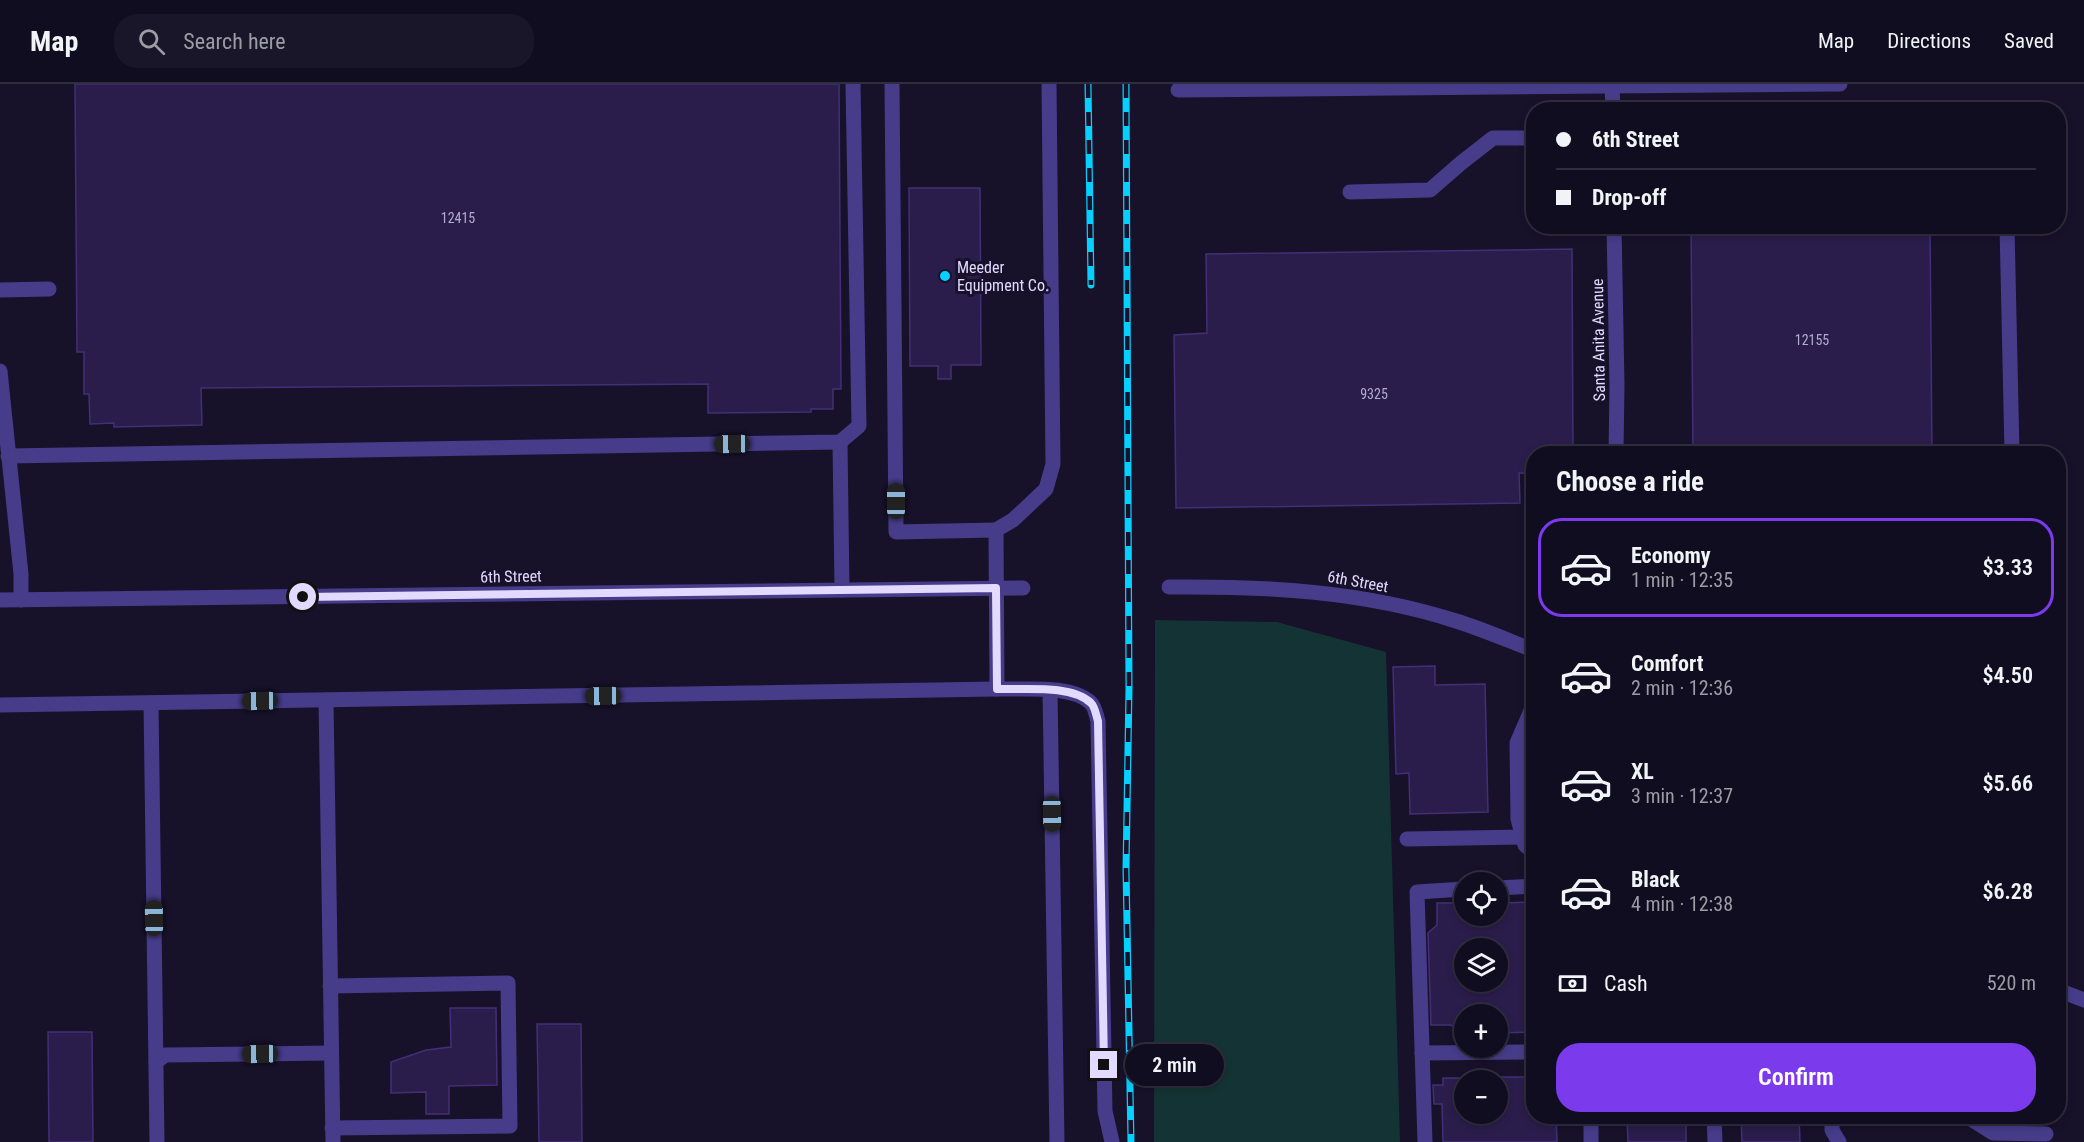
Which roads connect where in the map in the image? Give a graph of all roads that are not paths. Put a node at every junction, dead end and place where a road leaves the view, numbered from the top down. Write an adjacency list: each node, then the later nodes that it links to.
1 (853, 84): 16 (street)
2 (892, 84): 20 (street)
3 (1048, 84): 20 (street)
4 (1840, 84): 6 (street)
5 (1510, 85): 6 (street); 7 (street)
6 (1612, 85): 8 (street)
7 (1178, 90)
8 (1613, 102)
9 (1526, 138): 10 (street)
10 (1350, 192)
11 (1614, 234): 17 (street, Santa Anita Avenue)
12 (2007, 234): 18 (street)
13 (49, 289): 14 (street)
14 (0, 290)
15 (0, 371): 19 (street)
16 (840, 442): 19 (street); 24 (street)
17 (1616, 446)
18 (2012, 446)
19 (8, 456): 26 (street)
20 (996, 530): 22 (street)
21 (1169, 586): 27 (street, 6th Street)
22 (996, 588): 23 (street, 6th Street); 24 (street, 6th Street); 28 (street)
23 (1023, 588)
24 (842, 590): 26 (street, 6th Street)
25 (0, 600): 26 (street, 6th Street)
26 (21, 600)
27 (1526, 647)
28 (997, 689): 29 (street); 30 (street)
29 (1050, 690): 54 (street); 55 (street)
30 (326, 700): 31 (street); 40 (street)
31 (151, 703): 32 (street); 46 (street)
32 (0, 705)
33 (1526, 723): 34 (street)
34 (1522, 837): 35 (street); 36 (street)
35 (1407, 839)
36 (1526, 846)
37 (1526, 886): 38 (street)
38 (1508, 887)
39 (1454, 890): 45 (street)
40 (330, 986): 44 (street); 52 (street)
41 (2066, 993): 42 (street)
42 (2084, 1000)
43 (1526, 1052): 45 (street)
44 (331, 1053): 46 (street); 52 (street)
45 (1422, 1053): 56 (street)
46 (156, 1062): 53 (street)
47 (1591, 1124): 57 (street)
48 (1714, 1124): 58 (street)
49 (1832, 1124): 59 (street)
50 (1980, 1124): 51 (street)
51 (2046, 1134)
52 (332, 1135)
53 (157, 1142)
54 (1057, 1142)
55 (1112, 1142)
56 (1425, 1142)
57 (1591, 1142)
58 (1714, 1142)
59 (1839, 1142)

